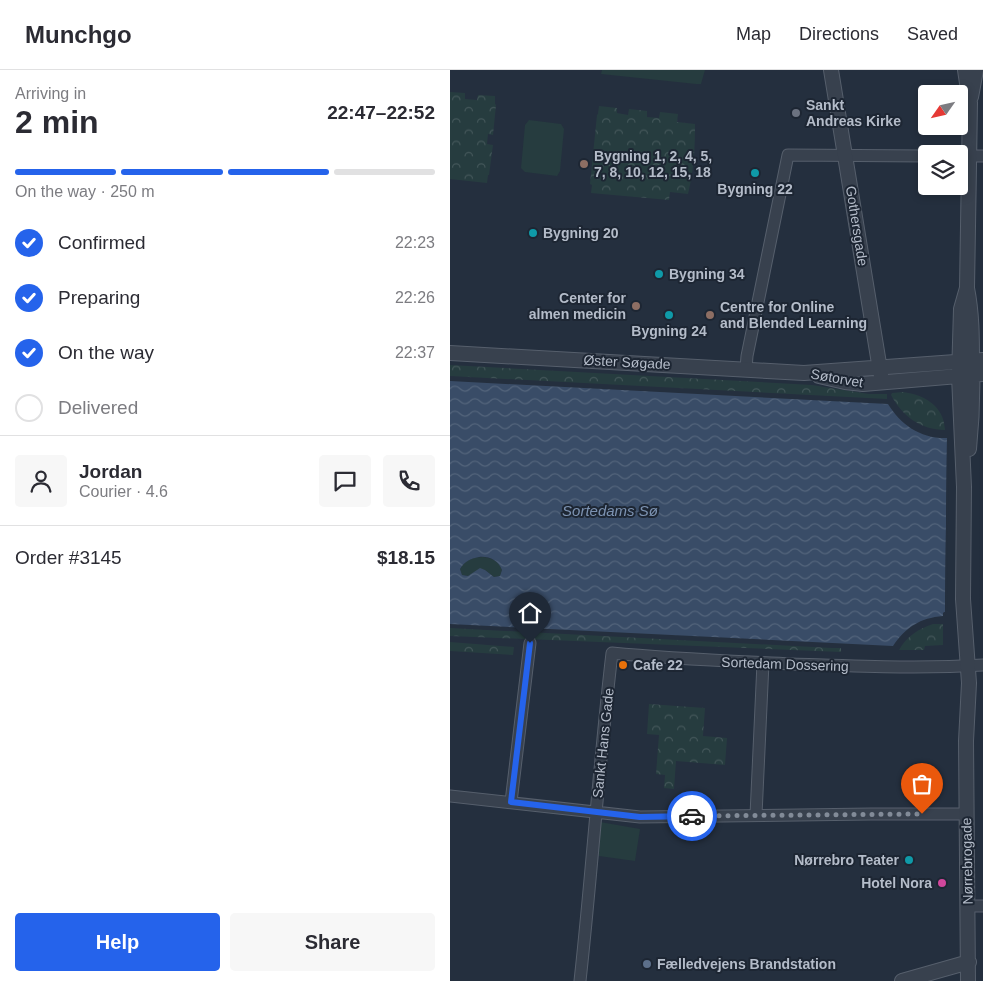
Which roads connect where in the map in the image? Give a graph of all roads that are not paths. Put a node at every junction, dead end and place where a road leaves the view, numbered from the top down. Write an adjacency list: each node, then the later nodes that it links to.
1 (831, 70): 5 (street, Gothersgade)
2 (965, 70): 4 (street)
3 (976, 70): 4 (street)
4 (970, 103): 7 (street, Nørrebrogade)
5 (845, 156): 6 (street); 10 (street, Gothersgade); 11 (street)
6 (918, 156)
7 (970, 156): 9 (street, Nørrebrogade)
8 (450, 353): 11 (street, Øster Søgade)
9 (971, 361): 10 (street, Søtorvet); 13 (street, Nørrebrogade)
10 (880, 367): 12 (street, Søtorvet); 14 (street, Gothersgade)
11 (746, 369): 12 (street, Øster Søgade)
12 (804, 373): 14 (street, Søtorvet)
13 (971, 375): 14 (street, Søtorvet); 19 (street, Nørrebrogade)
14 (882, 382)
15 (530, 643): 21 (street)
16 (612, 654): 17 (street, Sortedam Dossering); 22 (street, Sankt Hans Gade)
17 (763, 663): 19 (street, Sortedam Dossering); 24 (street)
18 (983, 665): 19 (street, Sortedam Dossering)
19 (963, 666): 23 (street, Nørrebrogade)
20 (450, 796): 21 (street)
21 (511, 802): 22 (street)
22 (595, 813): 24 (street); 28 (street, Sankt Hans Gade)
23 (967, 814): 24 (street); 25 (street, Nørrebrogade)
24 (756, 815)
25 (968, 906): 26 (street); 27 (street, Nørrebrogade)
26 (983, 906)
27 (968, 962): 29 (street); 30 (street, Nørrebrogade)
28 (580, 981)
29 (902, 981)
30 (968, 981)

